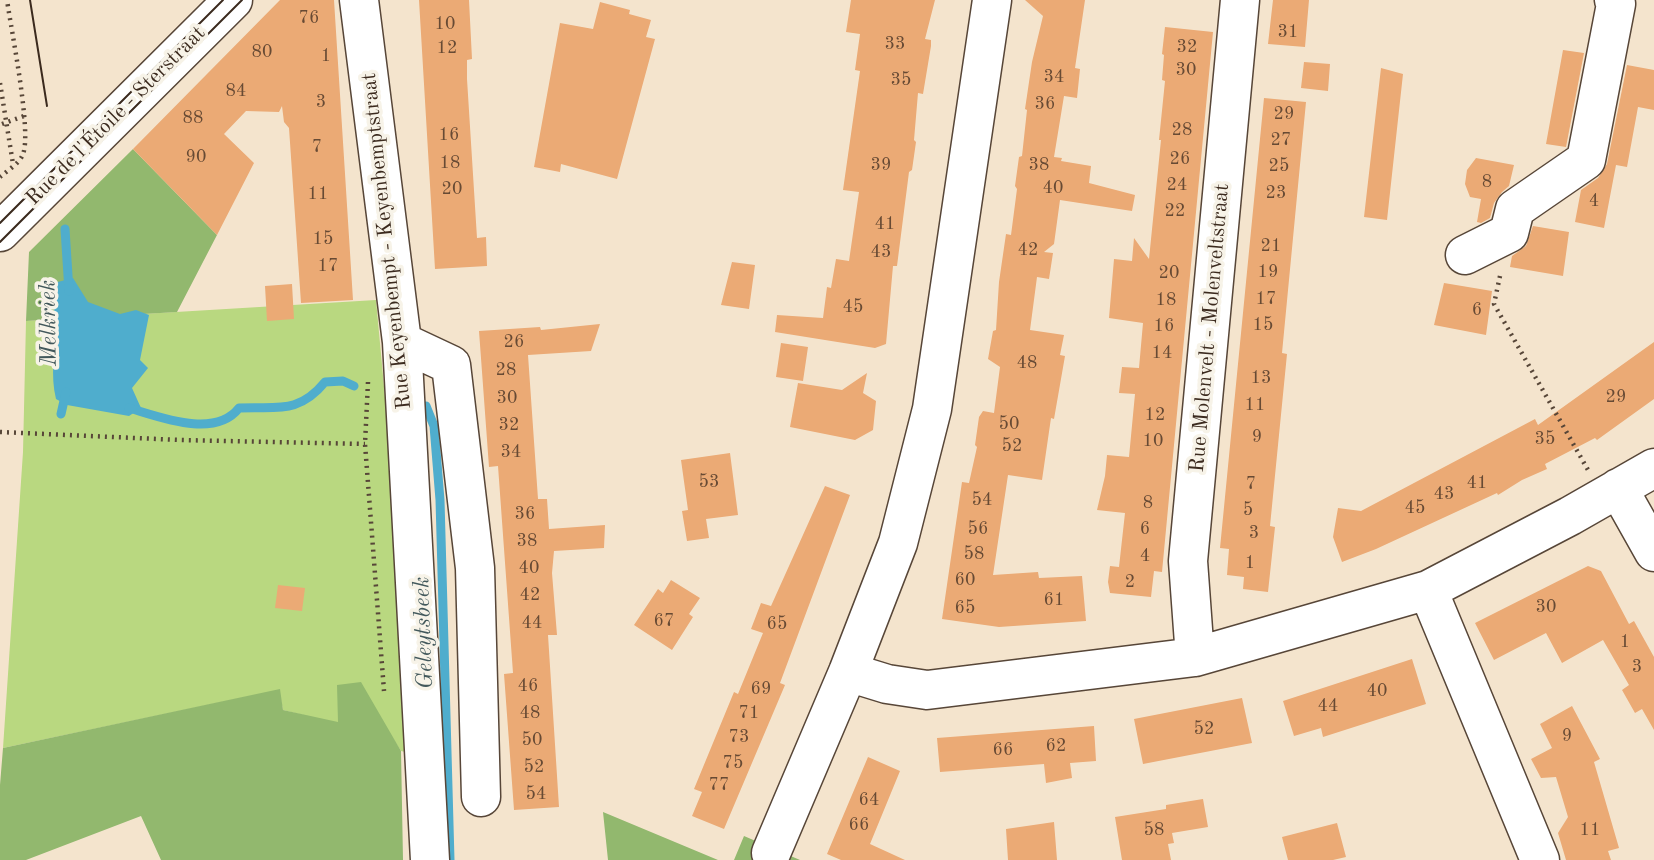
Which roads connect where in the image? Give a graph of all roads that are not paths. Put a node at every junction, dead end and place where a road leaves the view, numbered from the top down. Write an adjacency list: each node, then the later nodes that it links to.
1 (233, 0): 6 (street, Rue de l'Étoile - Sterstraat)
2 (359, 0): 8 (street, Rue Keyenbempt - Keyenbemptstraat)
3 (992, 0): 14 (street)
4 (1240, 0): 13 (street, Rue Molenvelt - Molenveltstraat)
5 (1614, 0): 7 (street)
6 (0, 232)
7 (1465, 255)
8 (402, 342): 15 (street); 17 (street, Rue Keyenbempt - Keyenbemptstraat)
9 (1654, 468): 10 (street)
10 (1604, 481): 11 (street); 12 (street)
11 (1654, 552)
12 (1428, 590): 13 (street); 18 (street)
13 (1195, 657): 14 (street)
14 (848, 672): 16 (street)
15 (481, 797)
16 (771, 853)
17 (430, 860)
18 (1540, 860)

